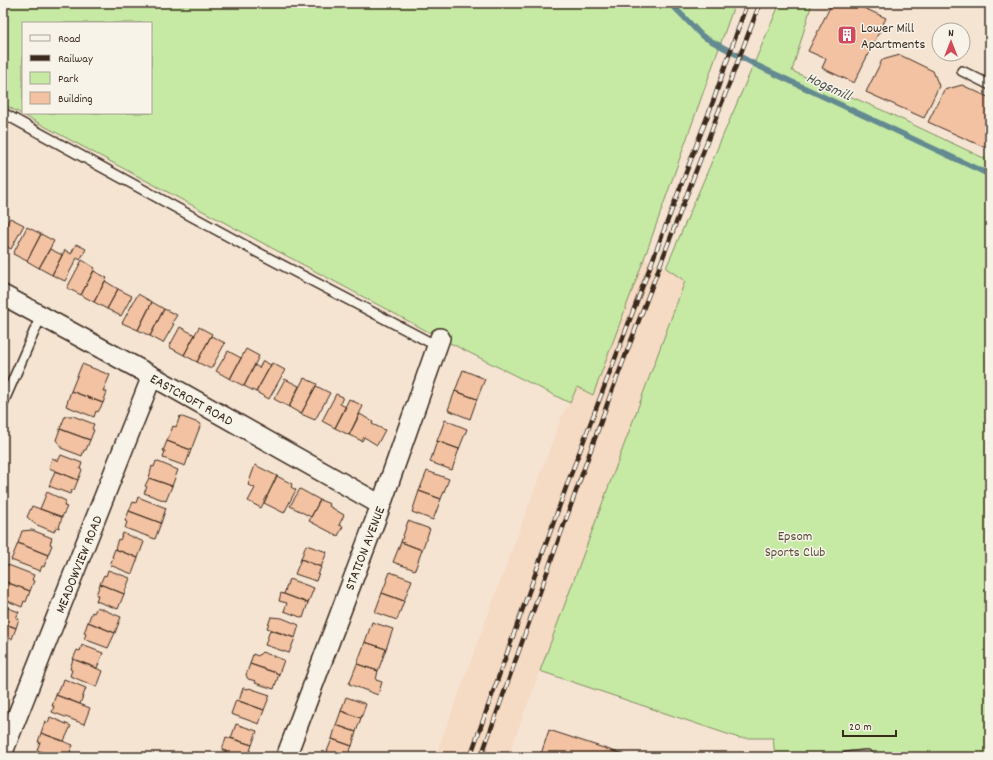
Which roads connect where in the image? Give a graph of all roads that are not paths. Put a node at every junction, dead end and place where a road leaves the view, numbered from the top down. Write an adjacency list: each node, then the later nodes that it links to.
1 (962, 70): 2 (lane)
2 (990, 85)
3 (3, 113): 6 (lane)
4 (3, 295): 5 (street, EASTCROFT ROAD)
5 (41, 316): 7 (street, EASTCROFT ROAD); 8 (lane)
6 (439, 342): 9 (street, STATION AVENUE)
7 (152, 376): 9 (street, EASTCROFT ROAD); 10 (street, MEADOWVIEW ROAD)
8 (3, 403)
9 (381, 505): 11 (street, STATION AVENUE)
10 (3, 752)
11 (286, 757)
12 (847, 757): 13 (lane)
13 (869, 757)

